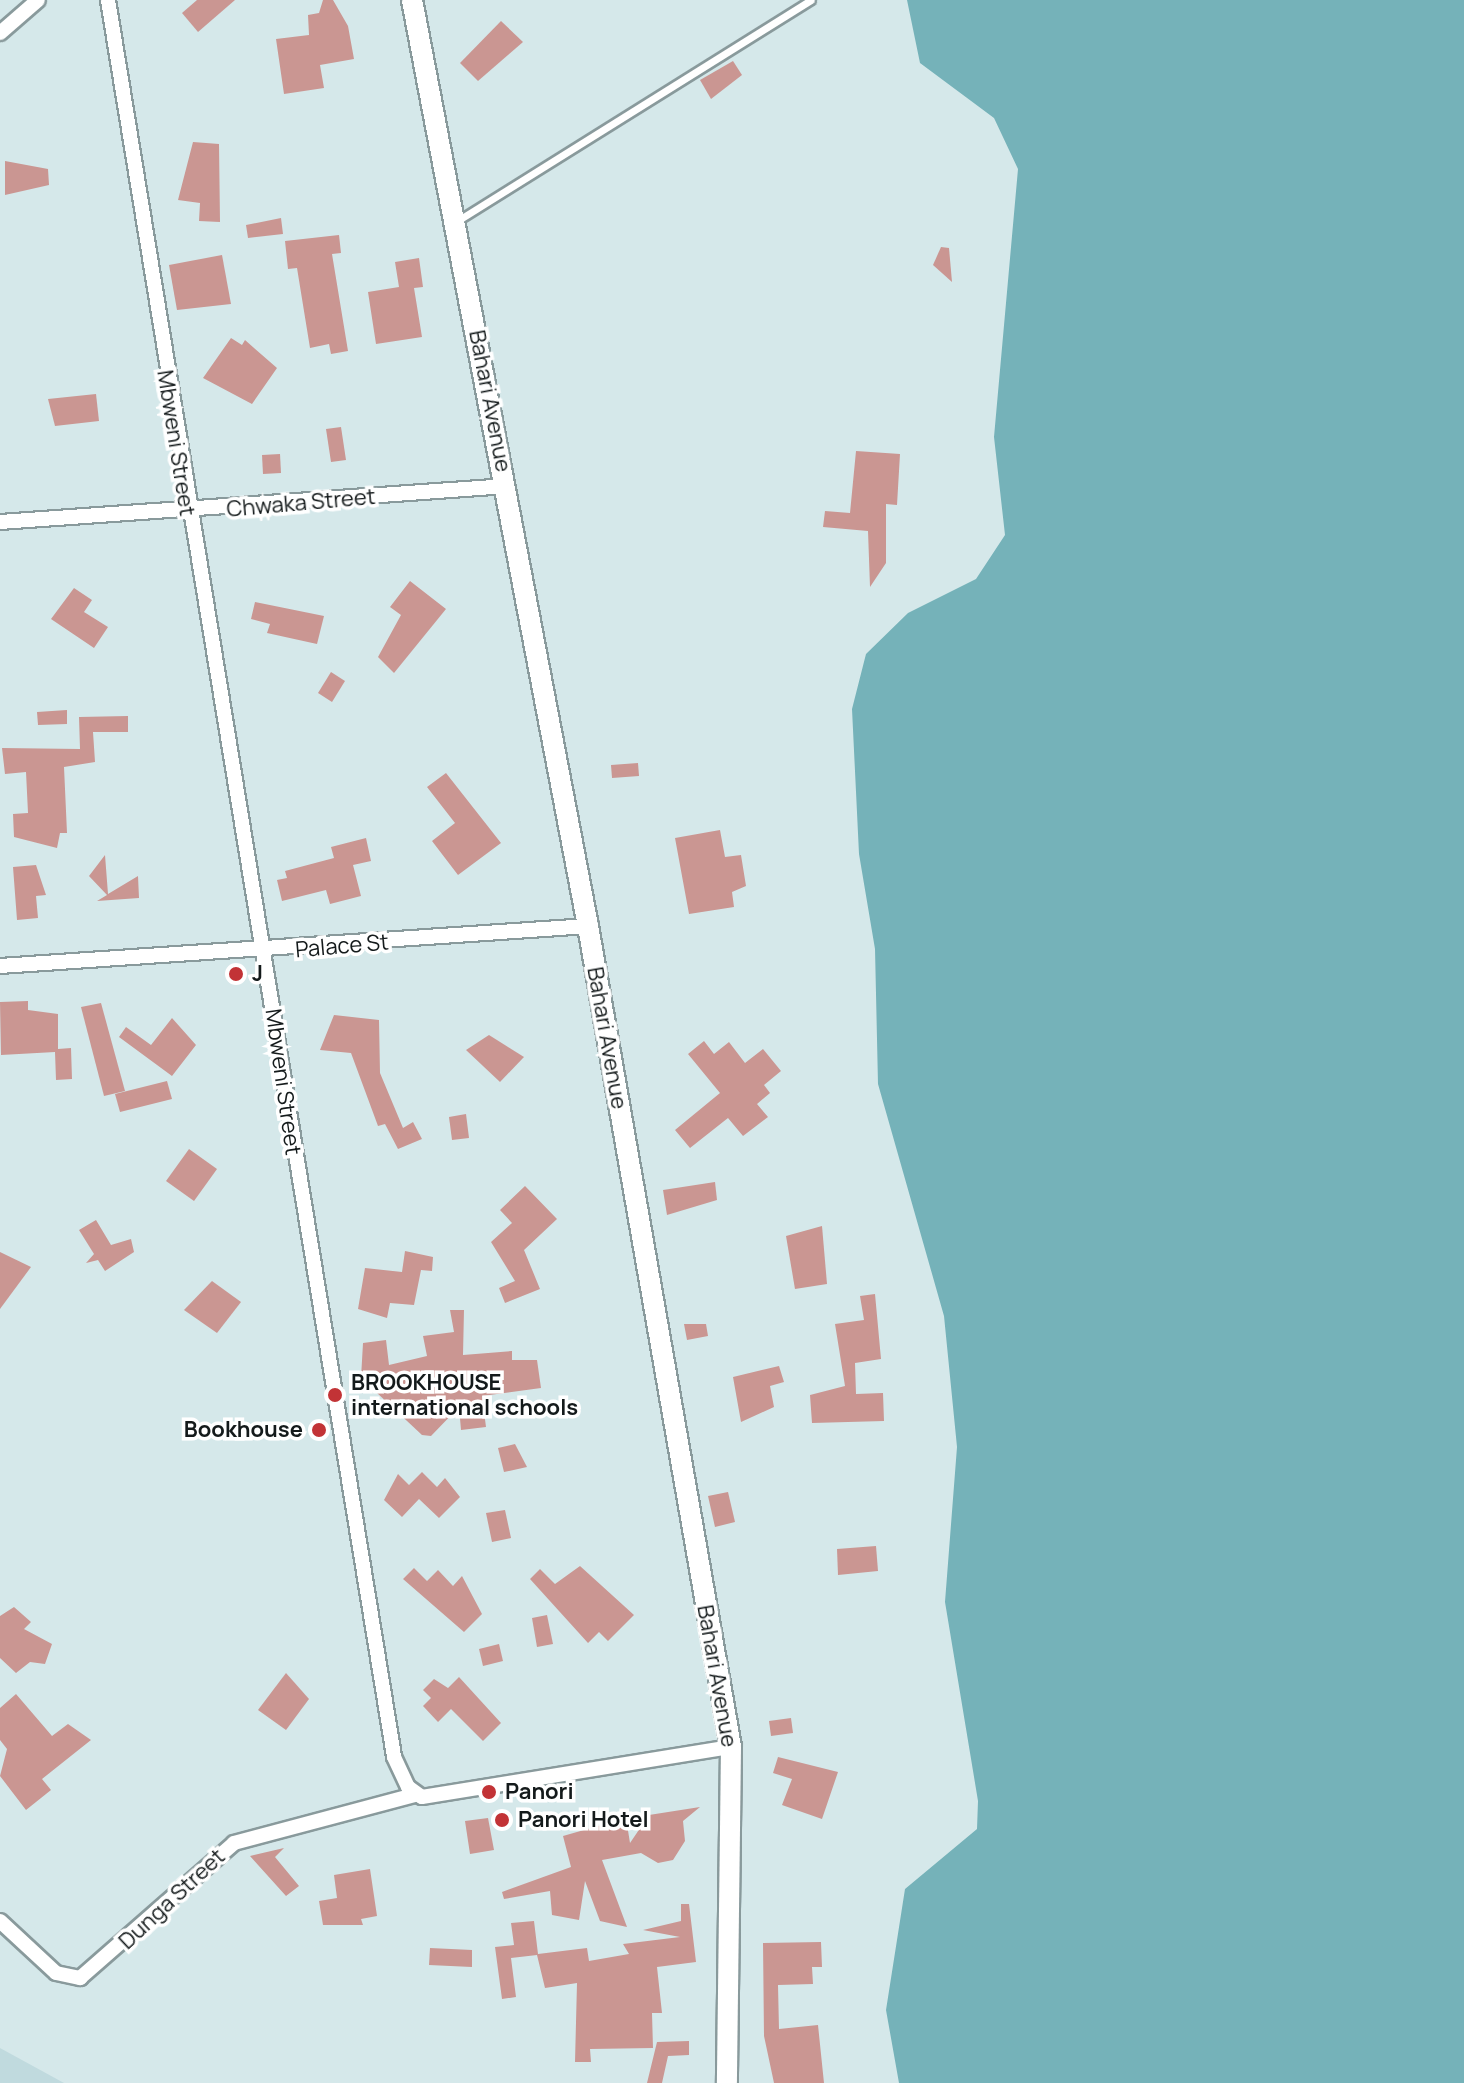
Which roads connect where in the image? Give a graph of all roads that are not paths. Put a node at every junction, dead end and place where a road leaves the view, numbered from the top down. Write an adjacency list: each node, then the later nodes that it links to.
1 (38, 0): 5 (street)
2 (108, 0): 8 (street, Mbweni Street)
3 (412, 0): 6 (street, Bahari Avenue)
4 (811, 0): 6 (lane)
5 (0, 33)
6 (455, 222): 7 (street, Bahari Avenue)
7 (507, 486): 8 (street, Chwaka Street); 10 (street, Bahari Avenue)
8 (186, 513): 9 (street, Chwaka Street); 11 (street, Mbweni Street)
9 (0, 522)
10 (588, 926): 11 (street, Palace St); 13 (street, Bahari Avenue)
11 (264, 952): 12 (street, Palace St); 14 (street, Mbweni Street)
12 (0, 966)
13 (731, 1747): 14 (street); 16 (street, Bahari Avenue)
14 (415, 1795): 15 (street, Dunga Street)
15 (0, 1921)
16 (727, 2083)

